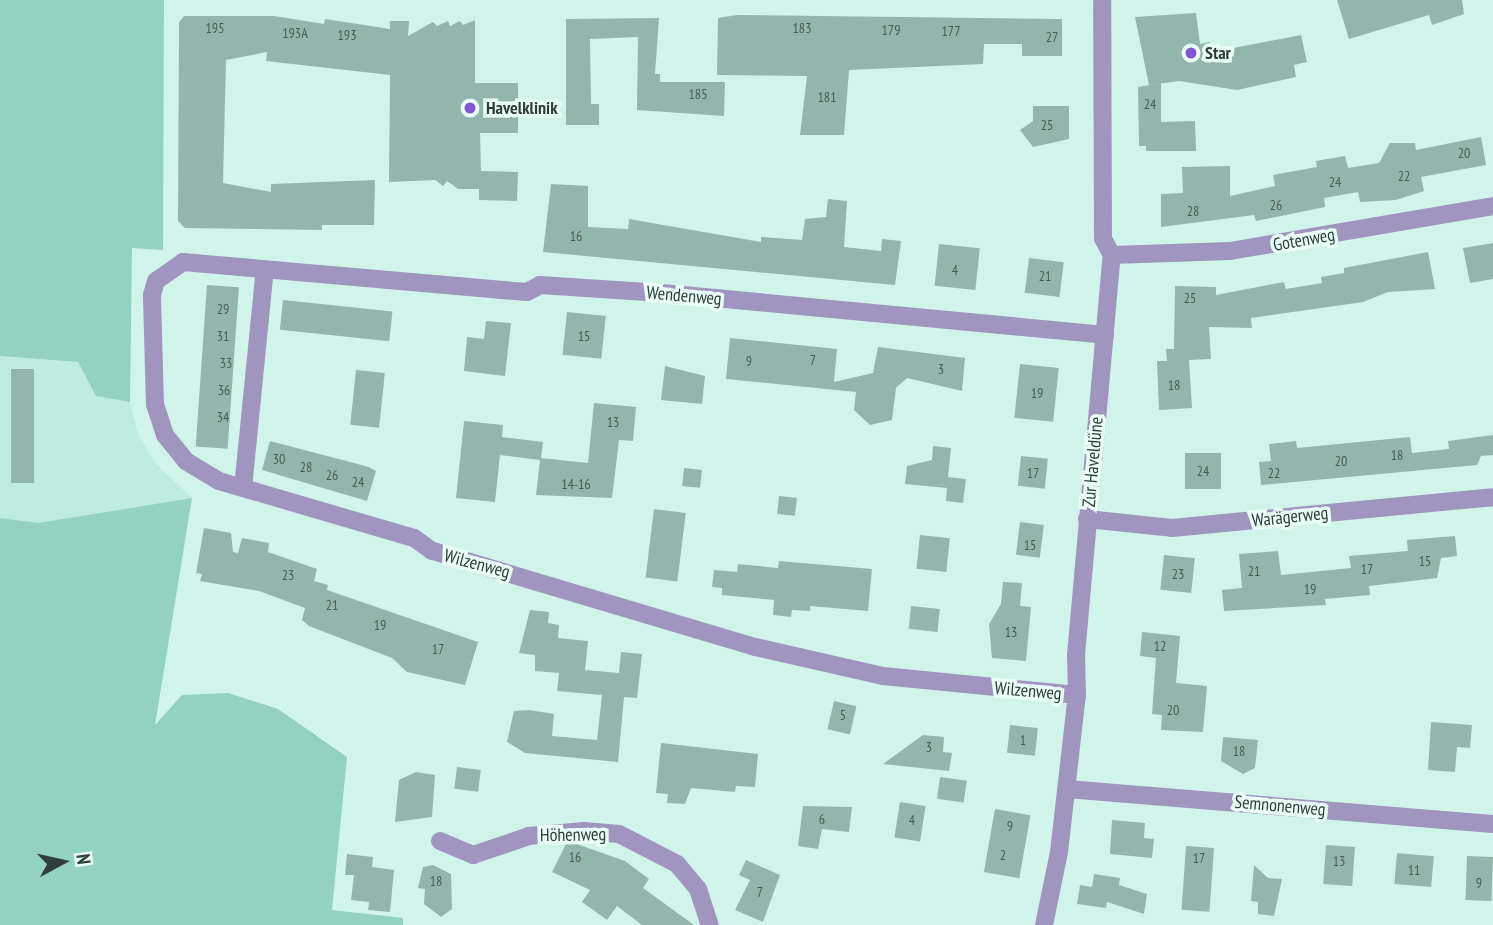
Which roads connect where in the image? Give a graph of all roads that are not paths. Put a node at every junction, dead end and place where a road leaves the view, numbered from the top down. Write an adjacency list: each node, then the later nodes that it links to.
1 (1102, 0): 3 (street, Zur Haveldüne)
2 (1493, 206): 3 (street, Gotenweg)
3 (1112, 254): 5 (street, Zur Haveldüne)
4 (265, 268): 5 (street, Wendenweg); 6 (street); 6 (street, Wilzenweg)
5 (1105, 335): 8 (street, Zur Haveldüne)
6 (243, 488): 9 (street, Wilzenweg)
7 (1493, 496): 8 (street, Warägerweg)
8 (1087, 519): 9 (street, Zur Haveldüne)
9 (1077, 695): 10 (street, Zur Haveldüne)
10 (1067, 789): 11 (street, Semnonenweg); 14 (street, Zur Haveldüne)
11 (1493, 824)
12 (440, 841): 13 (street, Höhenweg)
13 (710, 925)
14 (1044, 925)

